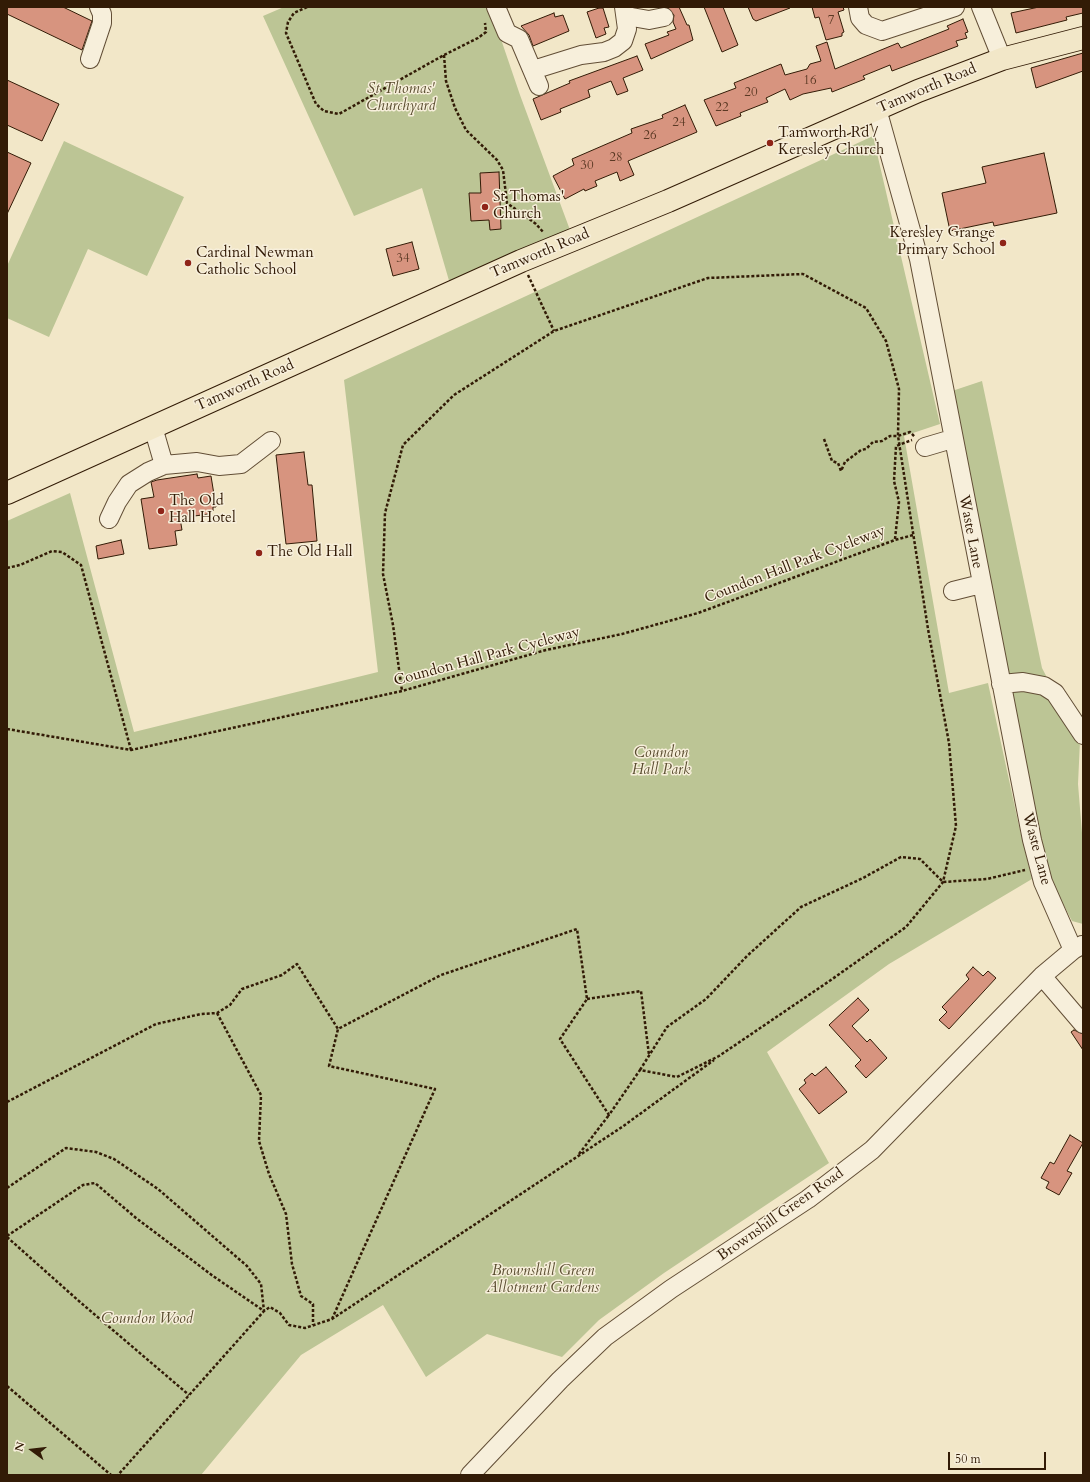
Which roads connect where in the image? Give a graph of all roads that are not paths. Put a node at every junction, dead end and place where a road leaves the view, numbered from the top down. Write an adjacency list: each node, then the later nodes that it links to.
1 (99, 7): 9 (street)
2 (496, 7): 6 (street)
3 (858, 7): 4 (street)
4 (955, 7)
5 (981, 7): 10 (street)
6 (625, 11): 7 (street)
7 (664, 17)
8 (1083, 38): 10 (main road, Tamworth Road)
9 (90, 59)
10 (1002, 59): 11 (main road, Tamworth Road)
11 (877, 109): 12 (main road, Tamworth Road); 13 (street, Waste Lane)
12 (153, 427): 16 (street); 17 (main road, Tamworth Road)
13 (952, 439): 15 (street); 19 (street, Waste Lane)
14 (271, 441): 16 (street)
15 (921, 443)
16 (164, 466): 18 (street)
17 (7, 493)
18 (109, 518)
19 (981, 584): 20 (street); 21 (street, Waste Lane)
20 (953, 591)
21 (1001, 684): 22 (street); 23 (street, Waste Lane)
22 (1083, 734)
23 (1078, 948): 24 (street, Brownshill Green Road)
24 (1042, 976): 25 (street); 26 (street, Brownshill Green Road)
25 (1083, 1024)
26 (470, 1475)

